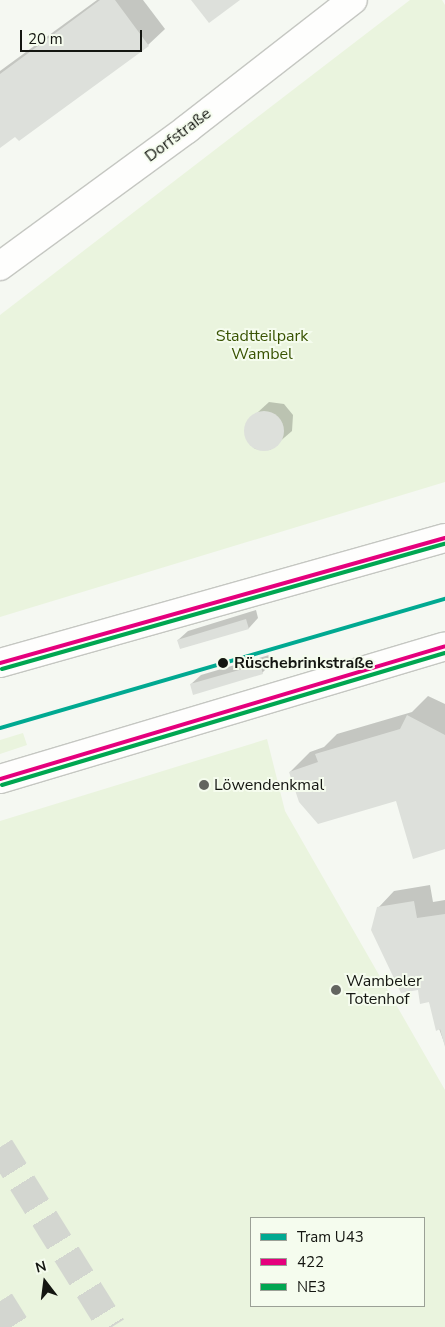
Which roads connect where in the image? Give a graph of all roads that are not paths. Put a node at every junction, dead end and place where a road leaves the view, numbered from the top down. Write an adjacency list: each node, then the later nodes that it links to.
1 (353, 0): 2 (main road, Dorfstraße)
2 (0, 266)
3 (445, 538): 5 (main road)
4 (445, 646): 6 (main road)
5 (0, 663)
6 (0, 779)

